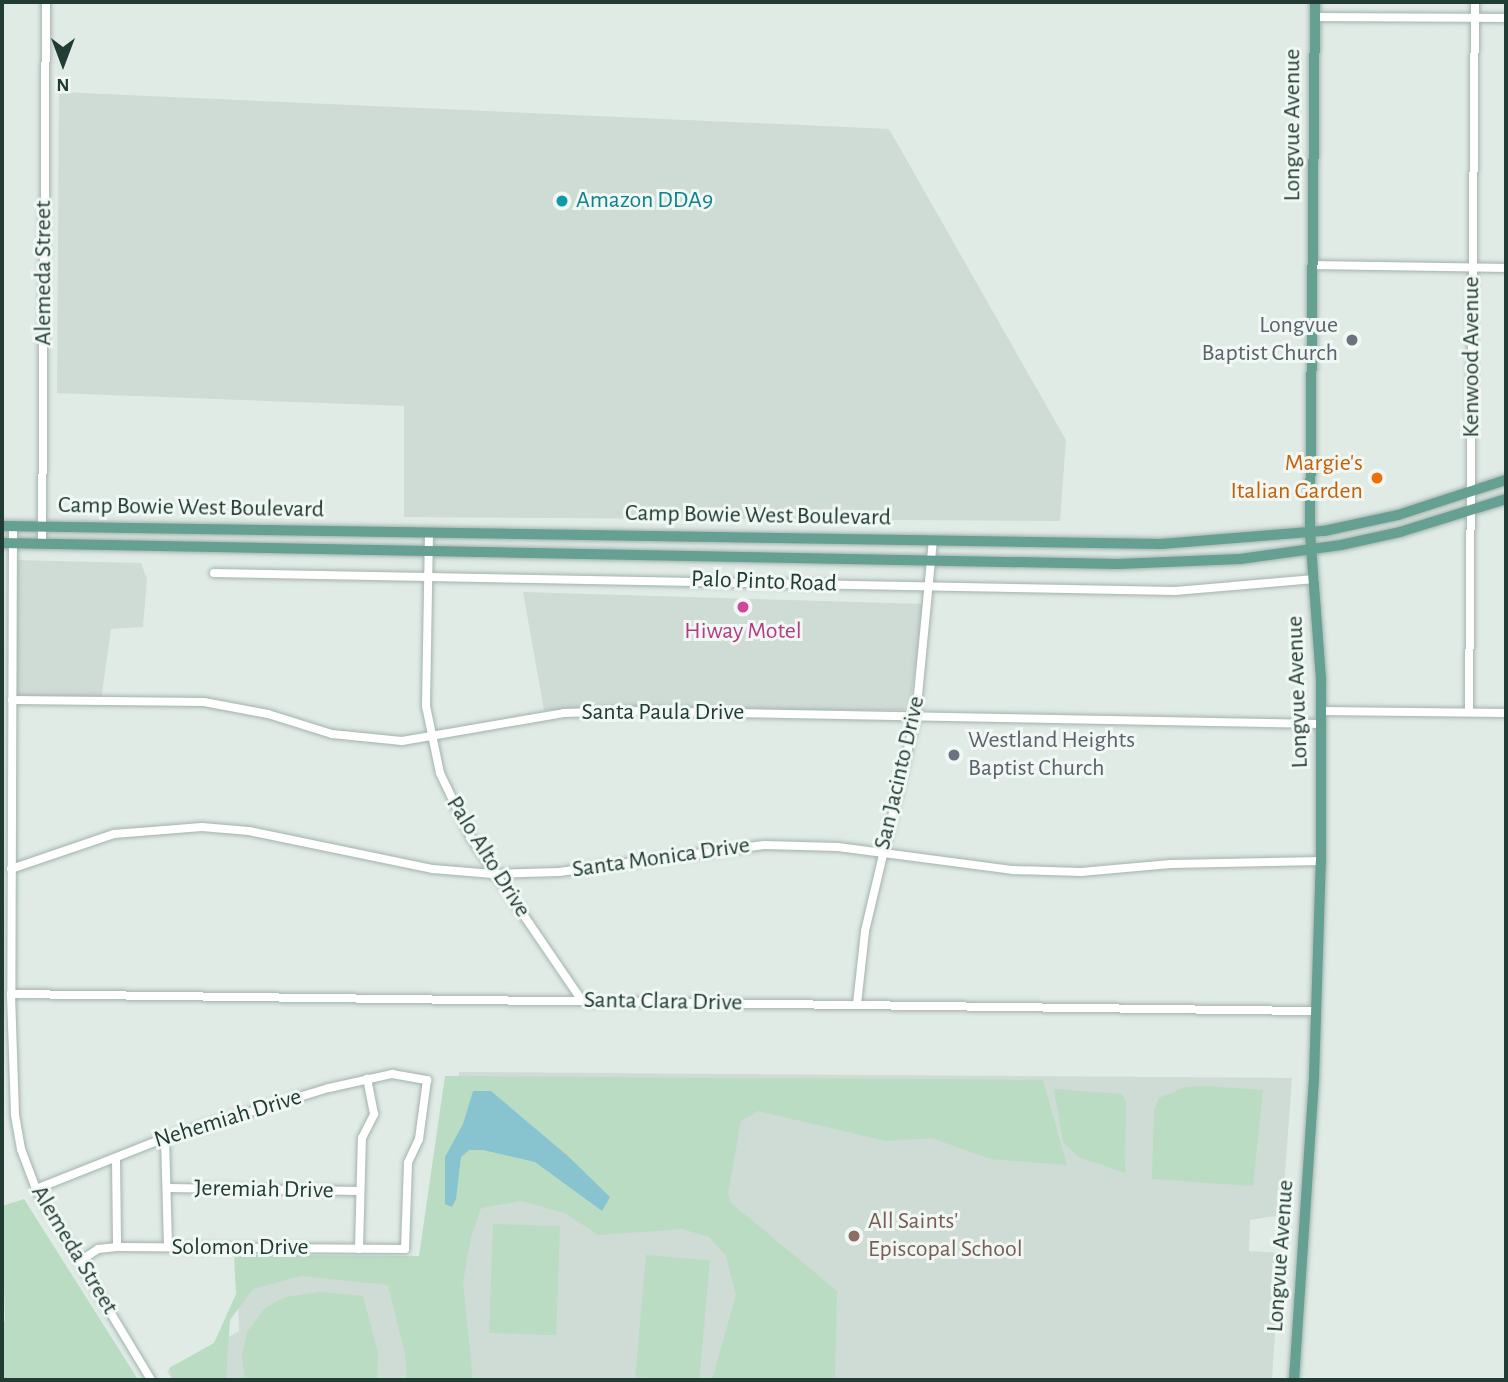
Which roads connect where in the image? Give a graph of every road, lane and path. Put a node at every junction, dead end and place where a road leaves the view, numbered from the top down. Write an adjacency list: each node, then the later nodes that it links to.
1 (46, 2): 15 (street, Alemeda Street)
2 (1315, 2): 4 (main road, Longvue Avenue)
3 (1475, 2): 5 (street, Kenwood Avenue)
4 (1314, 17): 5 (street); 7 (main road, Longvue Avenue)
5 (1475, 18): 6 (street); 8 (street, Kenwood Avenue)
6 (1506, 18)
7 (1314, 265): 8 (street); 16 (main road, Longvue Avenue)
8 (1473, 267): 9 (street); 11 (street, Kenwood Avenue)
9 (1506, 268)
10 (1506, 480): 11 (main road, Camp Bowie West Boulevard)
11 (1471, 493): 13 (street, Kenwood Avenue); 16 (main road, Camp Bowie West Boulevard)
12 (1506, 499): 13 (main road, Camp Bowie West Boulevard)
13 (1471, 512): 23 (main road, Camp Bowie West Boulevard); 32 (street, Kenwood Avenue)
14 (7, 526): 15 (main road, Camp Bowie West Boulevard); 20 (street, Alemeda Street)
15 (42, 526): 17 (main road, Camp Bowie West Boulevard); 21 (street, Alemeda Street)
16 (1310, 532): 19 (main road, Camp Bowie West Boulevard); 23 (main road, Longvue Avenue)
17 (429, 533): 18 (main road, Camp Bowie West Boulevard); 22 (street, Palo Alto Drive)
18 (678, 535): 19 (main road, Camp Bowie West Boulevard); 24 (main road)
19 (933, 540): 25 (street, San Jacinto Drive)
20 (7, 543): 21 (main road, Camp Bowie West Boulevard); 30 (street, Alemeda Street)
21 (42, 543): 22 (main road, Camp Bowie West Boulevard)
22 (428, 548): 24 (main road, Camp Bowie West Boulevard); 27 (street, Palo Alto Drive)
23 (1311, 549): 25 (main road, Camp Bowie West Boulevard); 28 (main road, Longvue Avenue)
24 (677, 553): 25 (main road, Camp Bowie West Boulevard)
25 (932, 558): 29 (street, San Jacinto Drive)
26 (214, 573): 27 (street, Palo Pinto Road)
27 (430, 577): 29 (street, Palo Pinto Road); 36 (street, Palo Alto Drive)
28 (1314, 579): 29 (street, Palo Pinto Road); 31 (main road, Longvue Avenue)
29 (931, 589): 34 (street, San Jacinto Drive)
30 (12, 700): 36 (street, Santa Paula Drive); 39 (street, Alemeda Street)
31 (1321, 711): 32 (street); 35 (main road, Longvue Avenue)
32 (1469, 712): 33 (street)
33 (1506, 713)
34 (916, 716): 35 (street, Santa Paula Drive); 36 (street, Santa Paula Drive); 37 (street, San Jacinto Drive)
35 (1321, 724): 38 (main road, Longvue Avenue)
36 (430, 738): 40 (street, Palo Alto Drive)
37 (883, 853): 38 (street, Santa Monica Drive); 40 (street, Santa Monica Drive); 43 (street, San Jacinto Drive)
38 (1321, 861): 44 (main road, Longvue Avenue)
39 (11, 869): 40 (street, Santa Monica Drive); 41 (street, Alemeda Street)
40 (493, 874): 42 (street, Palo Alto Drive)
41 (11, 994): 42 (street, Santa Clara Drive); 49 (street, Alemeda Street)
42 (582, 1001): 43 (street, Santa Clara Drive)
43 (858, 1004): 44 (street, Santa Clara Drive)
44 (1316, 1011): 57 (main road, Longvue Avenue)
45 (367, 1080): 46 (street, Nehemiah Drive); 50 (street); 54 (street, Nehemiah Drive)
46 (165, 1138): 47 (street, Nehemiah Drive); 48 (street)
47 (116, 1160): 49 (street, Nehemiah Drive); 51 (street)
48 (168, 1188): 50 (street, Jeremiah Drive); 52 (street)
49 (36, 1189): 55 (street, Alemeda Street)
50 (360, 1191): 53 (street)
51 (117, 1247): 52 (street, Solomon Drive); 55 (street, Solomon Drive)
52 (168, 1247): 53 (street, Solomon Drive)
53 (359, 1249): 54 (street, Solomon Drive)
54 (405, 1249)
55 (80, 1261): 56 (street, Alemeda Street)
56 (151, 1380)
57 (1294, 1380)

